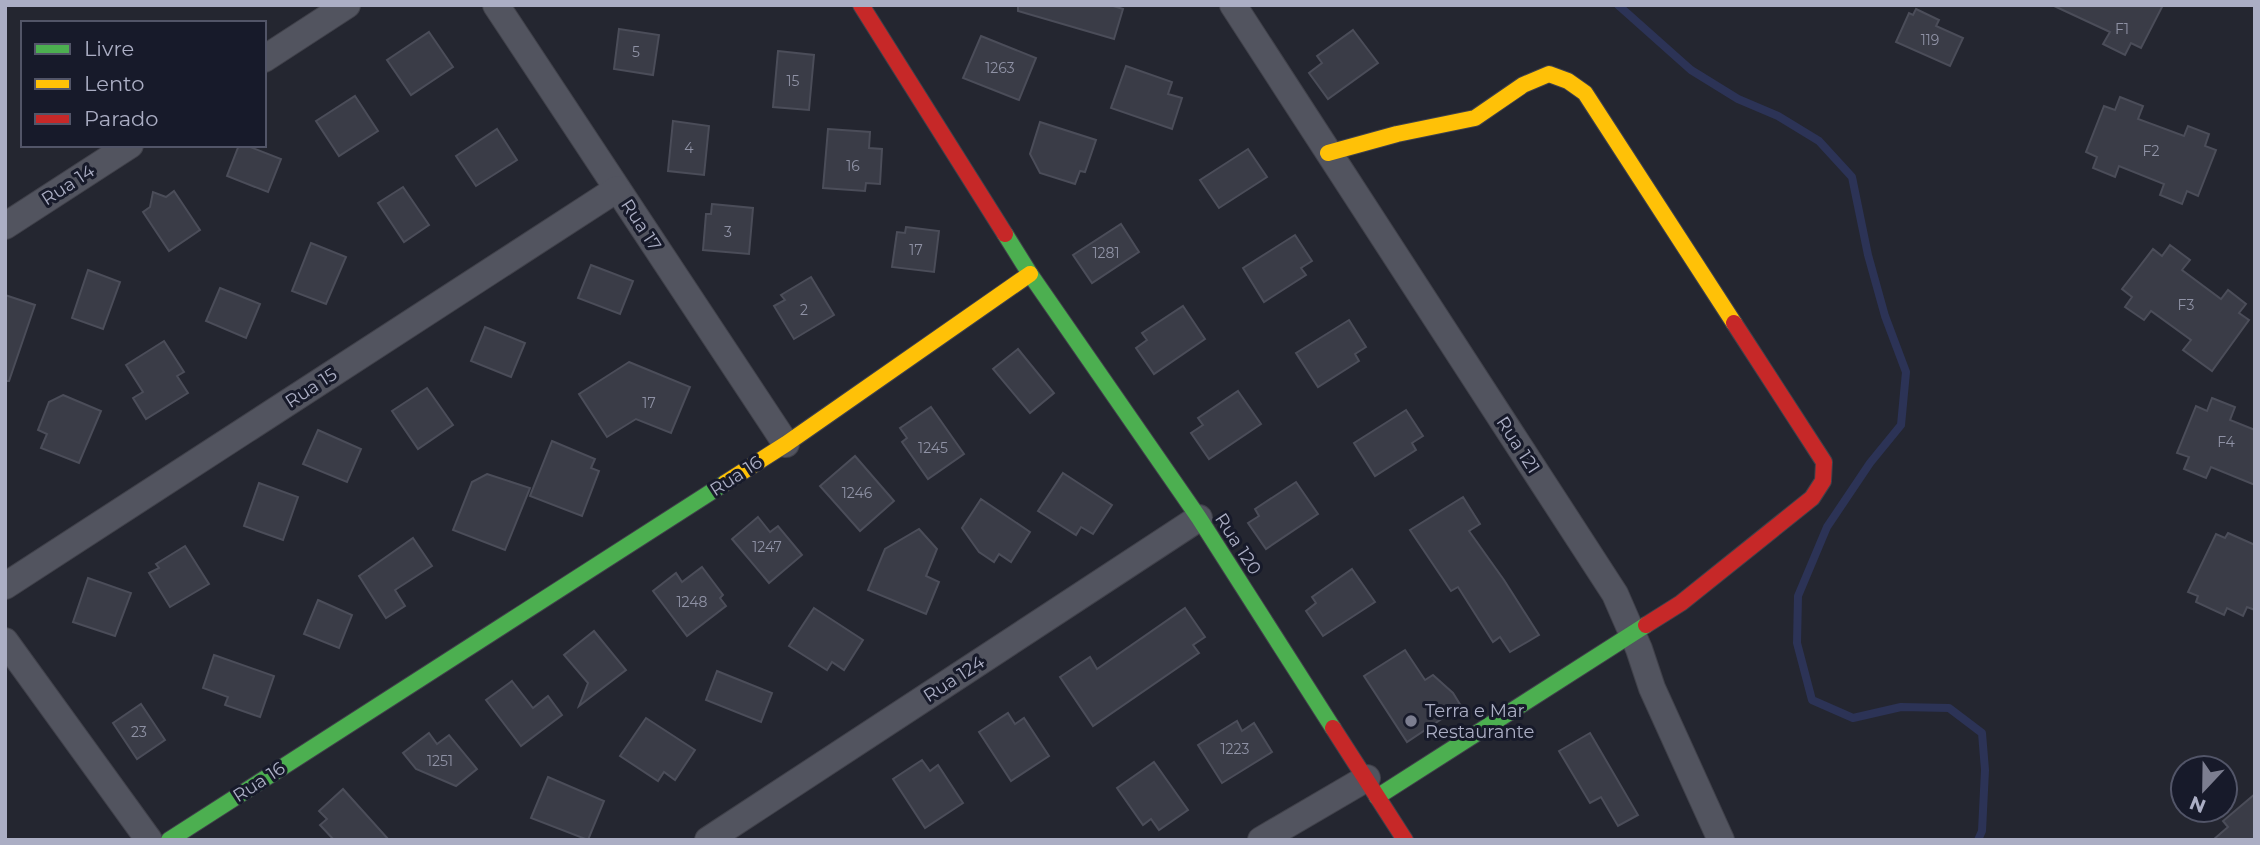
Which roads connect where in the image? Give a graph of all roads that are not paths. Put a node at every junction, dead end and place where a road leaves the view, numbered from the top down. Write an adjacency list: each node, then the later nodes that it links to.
1 (347, 5): 5 (street)
2 (496, 5): 8 (street, Rua 17)
3 (861, 5): 10 (street)
4 (1233, 5): 7 (street, Rua 121)
5 (266, 58)
6 (127, 147): 9 (street, Rua 14)
7 (1328, 153): 14 (street, Rua 121); 14 (street)
8 (617, 189): 11 (street, Rua 17); 13 (street, Rua 15)
9 (5, 226)
10 (1030, 274): 11 (street, Rua 16); 12 (street, Rua 120)
11 (786, 444): 18 (street, Rua 16)
12 (1199, 518): 16 (street, Rua 120); 19 (street, Rua 124)
13 (5, 586)
14 (1632, 634): 16 (street); 22 (street, Rua 121)
15 (5, 641): 17 (street)
16 (1372, 787): 20 (street); 21 (street, Rua 120)
17 (149, 840)
18 (169, 840)
19 (708, 840)
20 (1261, 840)
21 (1405, 840)
22 (1721, 840)

